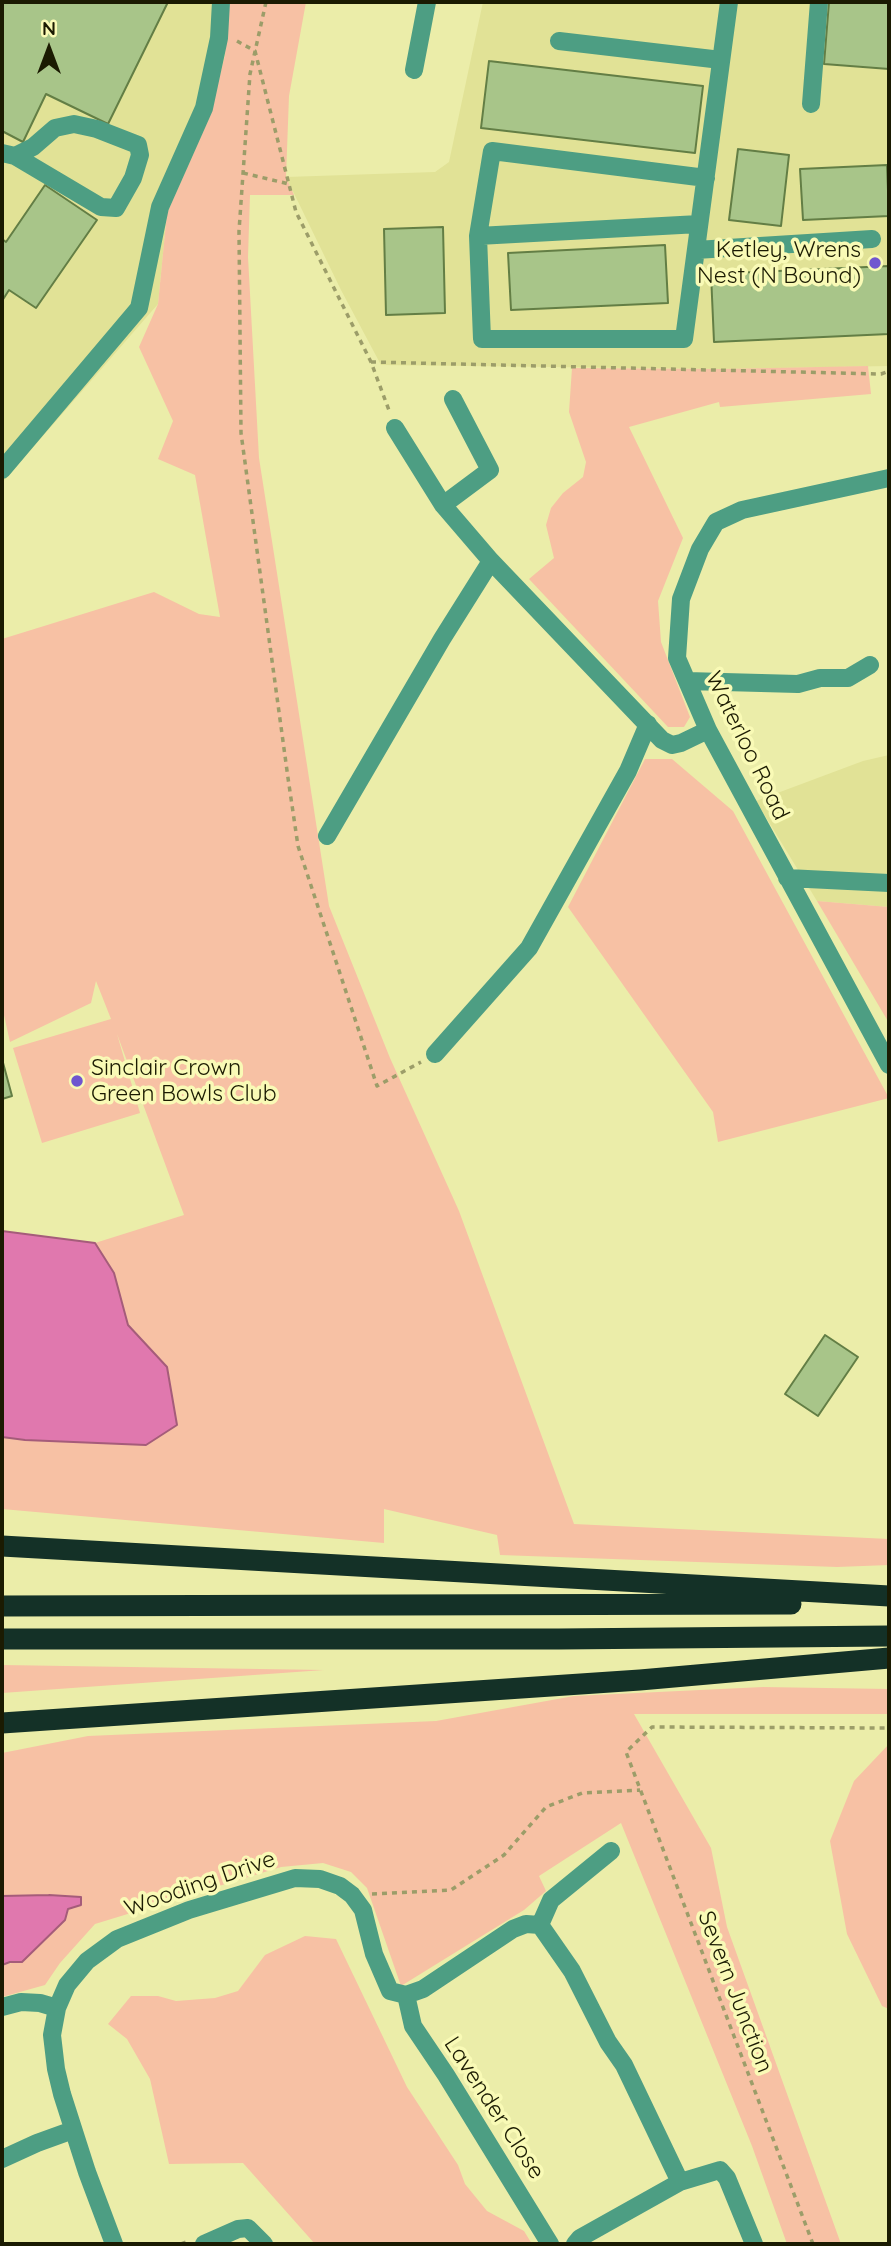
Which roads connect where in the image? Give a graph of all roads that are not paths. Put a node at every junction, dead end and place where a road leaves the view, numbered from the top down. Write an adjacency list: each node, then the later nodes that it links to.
1 (220, 2): 17 (street)
2 (427, 2): 7 (street)
3 (729, 2): 6 (street)
4 (819, 2): 8 (street)
5 (559, 41): 6 (street)
6 (721, 60): 10 (street)
7 (414, 70)
8 (811, 104)
9 (8, 155): 9 (street)
10 (706, 178): 11 (street); 12 (street)
11 (699, 224): 12 (street); 14 (street)
12 (478, 236): 14 (street)
13 (872, 239): 14 (street)
14 (696, 250)
15 (453, 399): 19 (street)
16 (395, 428): 19 (street)
17 (2, 470)
18 (889, 478): 22 (street, Waterloo Road)
19 (443, 505): 20 (street)
20 (491, 561): 23 (street); 25 (street)
21 (870, 665): 22 (street)
22 (687, 681): 24 (street, Waterloo Road)
23 (648, 724): 24 (street); 28 (street)
24 (708, 730): 26 (street, Waterloo Road)
25 (327, 836)
26 (787, 878): 27 (street); 29 (street, Waterloo Road)
27 (889, 883)
28 (435, 1054)
29 (889, 1065)
30 (2, 1546): 31 (highway)
31 (889, 1596)
32 (889, 1603): 33 (highway)
33 (2, 1606)
34 (889, 1636): 35 (highway)
35 (2, 1639)
36 (889, 1658): 37 (highway)
37 (2, 1723)
38 (611, 1851): 39 (street)
39 (540, 1925): 40 (street); 45 (street)
40 (405, 1995): 42 (street, Wooding Drive); 49 (street, Lavender Close)
41 (2, 2007): 42 (street)
42 (57, 2008): 43 (street, Wooding Drive)
43 (73, 2130): 44 (street); 46 (street, Wooding Drive)
44 (2, 2159)
45 (680, 2182): 50 (street); 51 (street)
46 (114, 2244)
47 (204, 2244): 48 (street)
48 (264, 2244)
49 (551, 2244)
50 (575, 2244)
51 (754, 2244)

